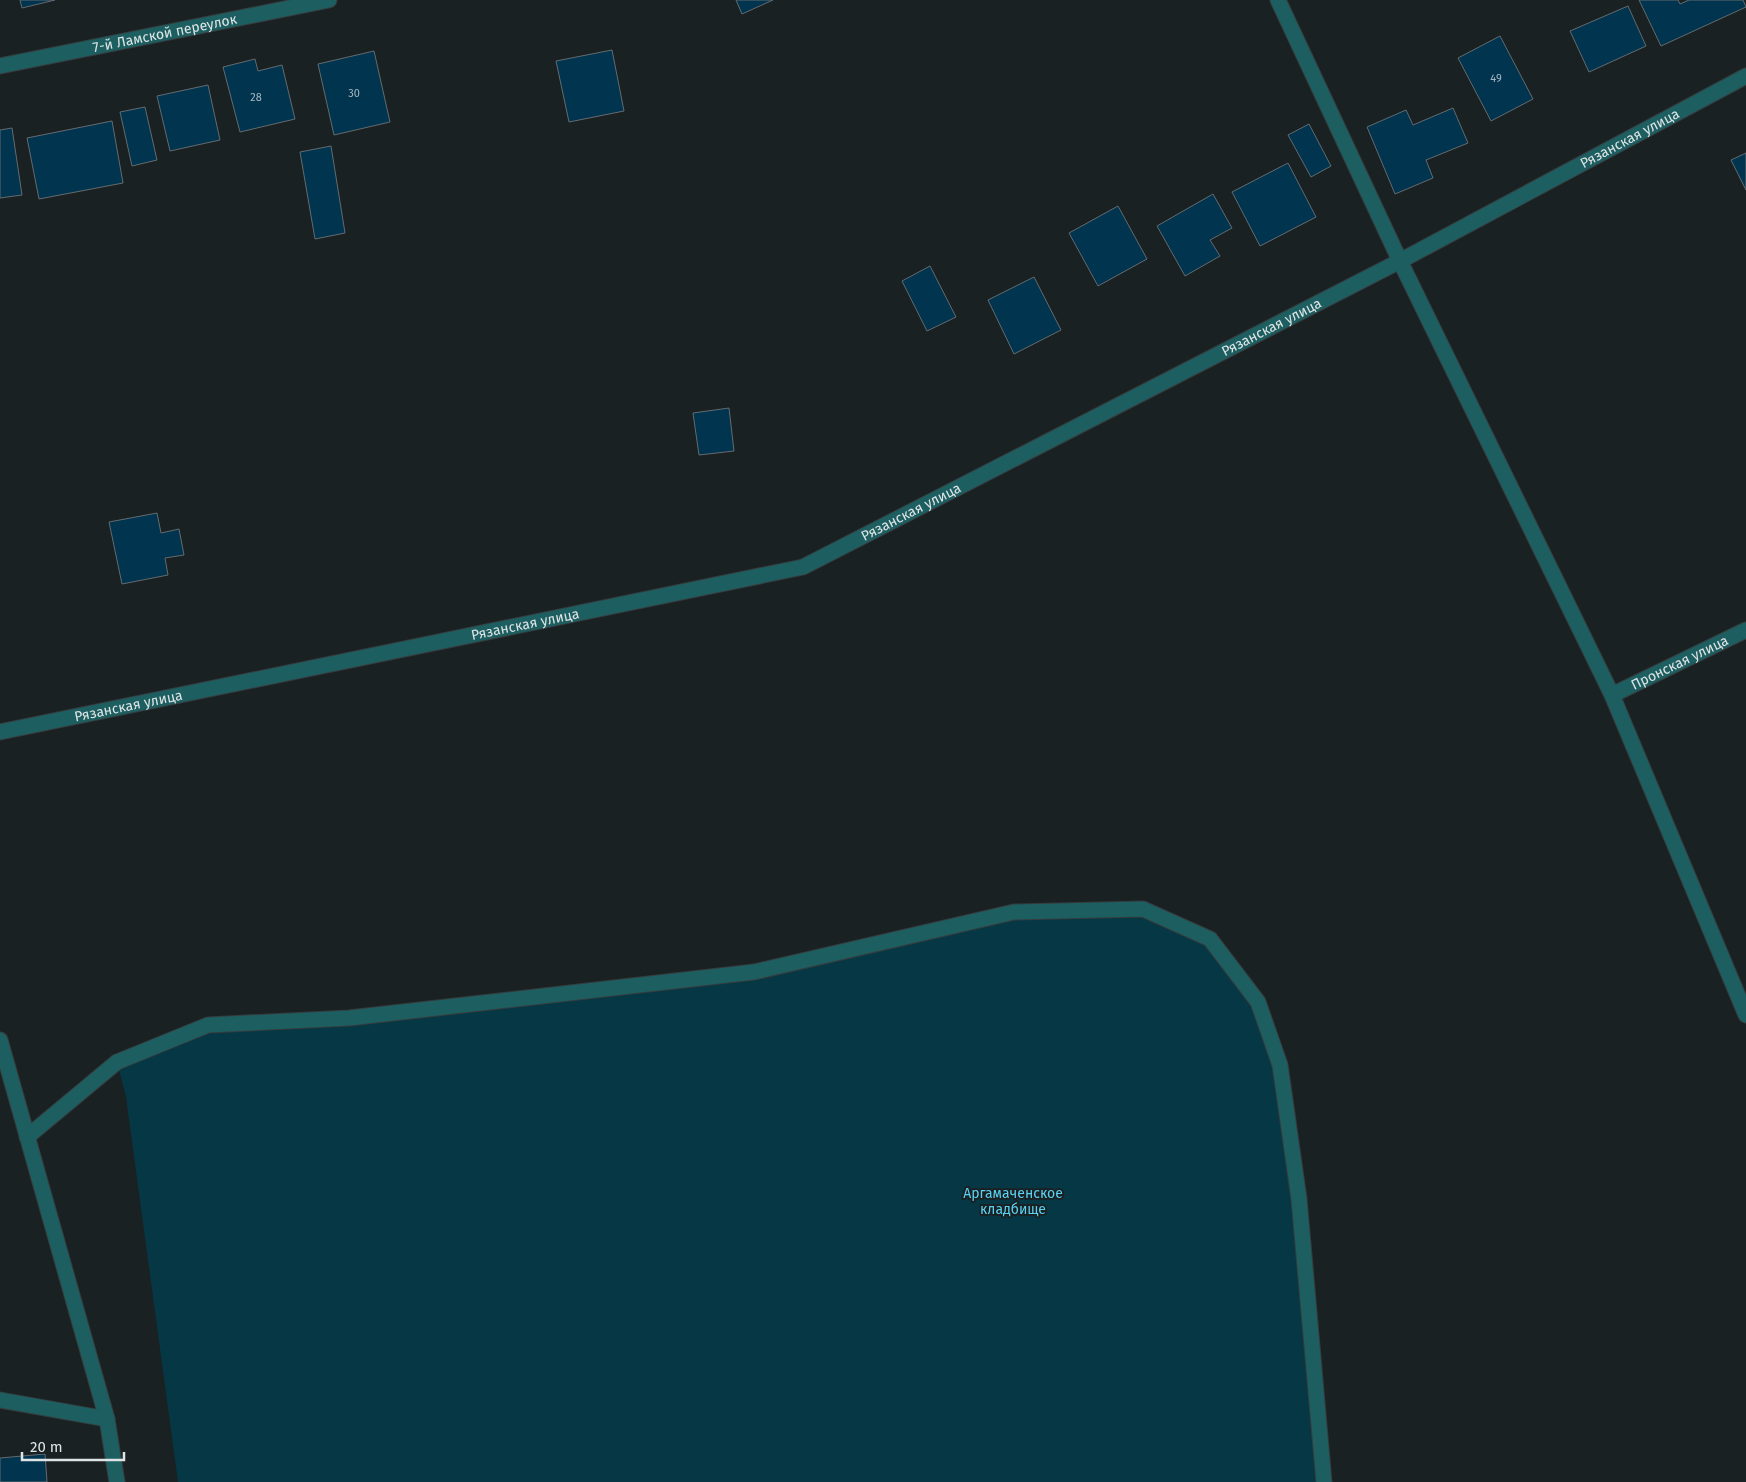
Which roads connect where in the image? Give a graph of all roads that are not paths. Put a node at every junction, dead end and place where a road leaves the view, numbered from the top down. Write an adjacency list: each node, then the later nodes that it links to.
1 (329, 0): 3 (street, 7-й Ламской переулок)
2 (1278, 0): 5 (street)
3 (0, 66)
4 (1746, 76): 5 (street, Рязанская улица)
5 (1400, 261): 7 (street); 8 (street, Рязанская улица)
6 (1746, 630): 7 (street, Пронская улица)
7 (1612, 694): 9 (street)
8 (0, 732)
9 (1746, 1016)
10 (0, 1040): 11 (street)
11 (27, 1137): 13 (street); 15 (street)
12 (0, 1400): 13 (street)
13 (107, 1419): 14 (street)
14 (117, 1482)
15 (1324, 1482)

